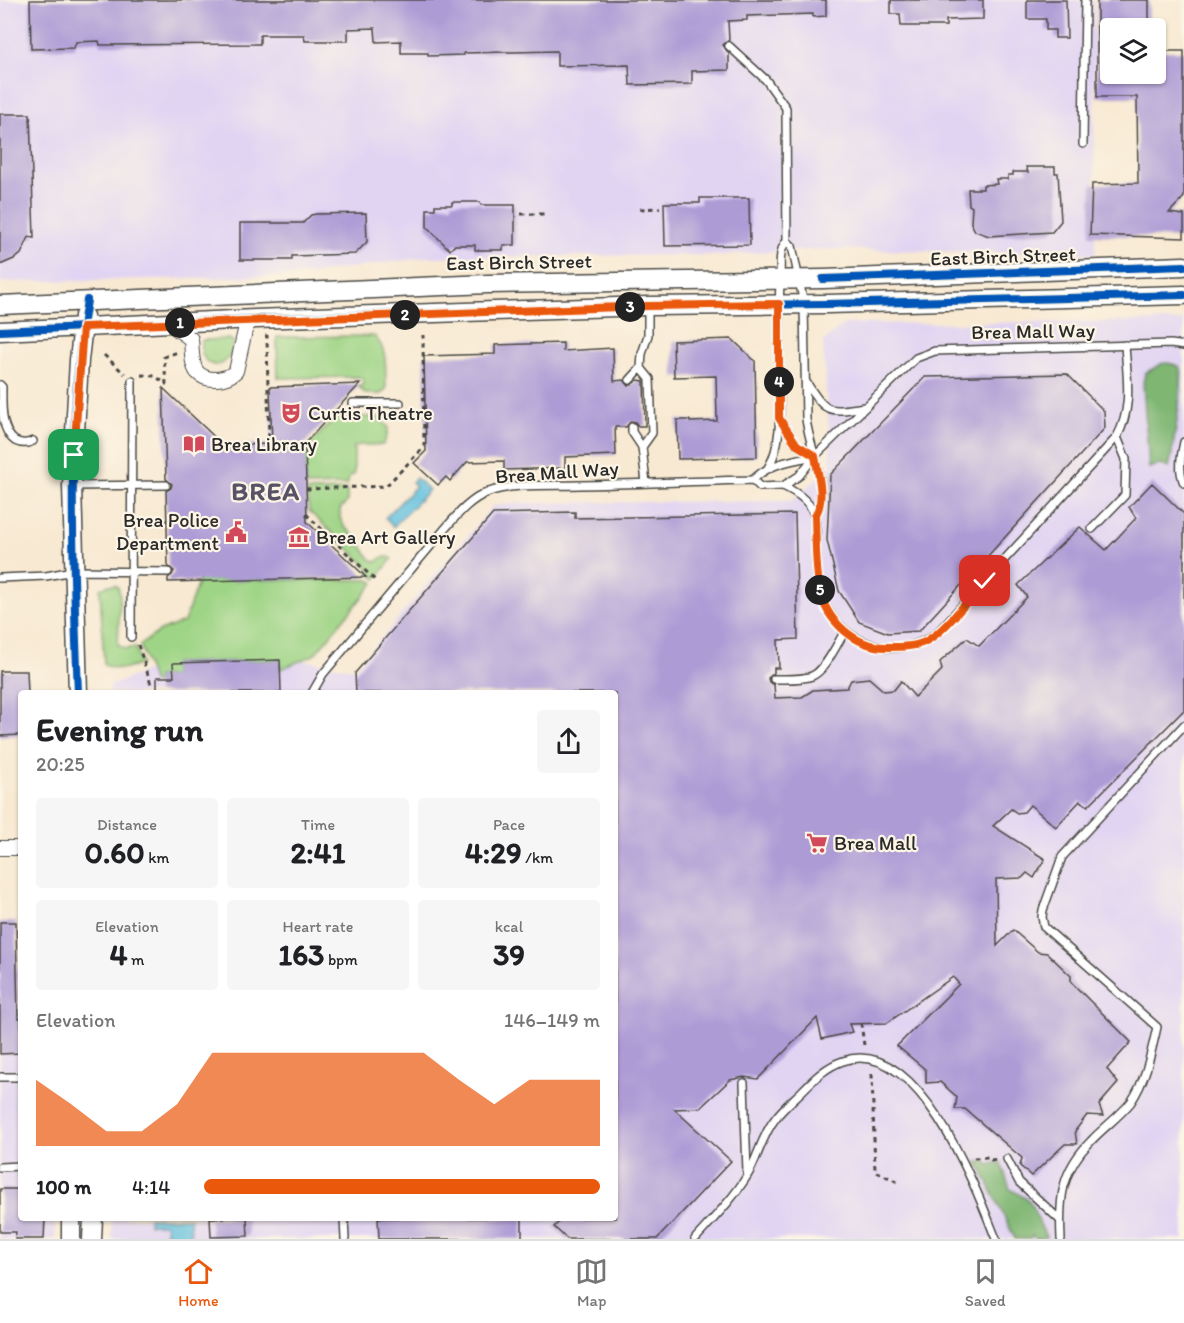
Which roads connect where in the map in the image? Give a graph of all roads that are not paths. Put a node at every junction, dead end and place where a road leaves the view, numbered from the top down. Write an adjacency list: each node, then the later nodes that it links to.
1 (1085, 0): 3 (lane)
2 (729, 46): 4 (lane)
3 (1083, 144)
4 (786, 241): 6 (lane); 7 (lane)
5 (1184, 266): 6 (street, East Birch Street)
6 (799, 279): 7 (street, East Birch Street); 11 (lane)
7 (780, 280): 9 (street, East Birch Street); 10 (lane)
8 (1184, 295): 11 (street)
9 (87, 300): 12 (street, East Birch Street); 15 (street)
10 (779, 304): 11 (street); 13 (street); 28 (lane)
11 (804, 304): 23 (lane)
12 (0, 305)
13 (648, 306): 16 (street); 20 (lane)
14 (170, 324): 15 (street); 16 (street); 16 (street)
15 (83, 327): 17 (street); 40 (street)
16 (257, 328)
17 (0, 331)
18 (1125, 345): 19 (lane, Brea Mall Way); 27 (lane, Brea Mall Way); 30 (lane)
19 (1184, 346)
20 (641, 368): 21 (lane); 33 (lane)
21 (630, 380)
22 (132, 381): 41 (lane)
23 (806, 382): 27 (lane); 34 (lane)
24 (0, 385): 31 (lane)
25 (353, 403): 26 (lane)
26 (400, 403)
27 (864, 407): 34 (lane, Brea Mall Way)
28 (779, 418): 34 (lane); 35 (lane)
29 (632, 427): 33 (lane)
30 (1117, 437): 44 (lane); 49 (lane)
31 (33, 441)
32 (1184, 442): 38 (lane)
33 (642, 447): 37 (lane)
34 (815, 456): 35 (lane); 42 (lane, Brea Mall Way); 43 (lane)
35 (768, 468): 36 (lane)
36 (753, 480): 37 (lane, Brea Mall Way); 42 (lane, Brea Mall Way)
37 (646, 483): 53 (lane, Brea Mall Way)
38 (1184, 483)
39 (166, 485): 41 (lane)
40 (72, 486): 41 (lane); 45 (street)
41 (132, 486): 46 (lane)
42 (783, 486): 43 (lane)
43 (815, 516): 49 (lane)
44 (1092, 528)
45 (74, 571): 46 (lane); 48 (lane); 52 (street)
46 (132, 572): 47 (lane); 50 (lane)
47 (168, 572)
48 (0, 578)
49 (845, 631): 51 (lane)
50 (131, 637)
51 (774, 679)
52 (78, 690)
53 (314, 690)
54 (1184, 725): 64 (lane)
55 (0, 848): 56 (street)
56 (18, 848)
57 (0, 1077): 58 (lane)
58 (18, 1077)
59 (744, 1083): 63 (lane)
60 (1007, 1159): 64 (lane)
61 (18, 1166): 62 (lane)
62 (0, 1167)
63 (747, 1176): 71 (lane); 72 (lane)
64 (1060, 1220): 73 (lane)
65 (71, 1221): 68 (street)
66 (93, 1221): 69 (street)
67 (344, 1221): 70 (lane)
68 (71, 1239)
69 (93, 1239)
70 (345, 1239)
71 (695, 1239)
72 (996, 1239)
73 (1061, 1239)

